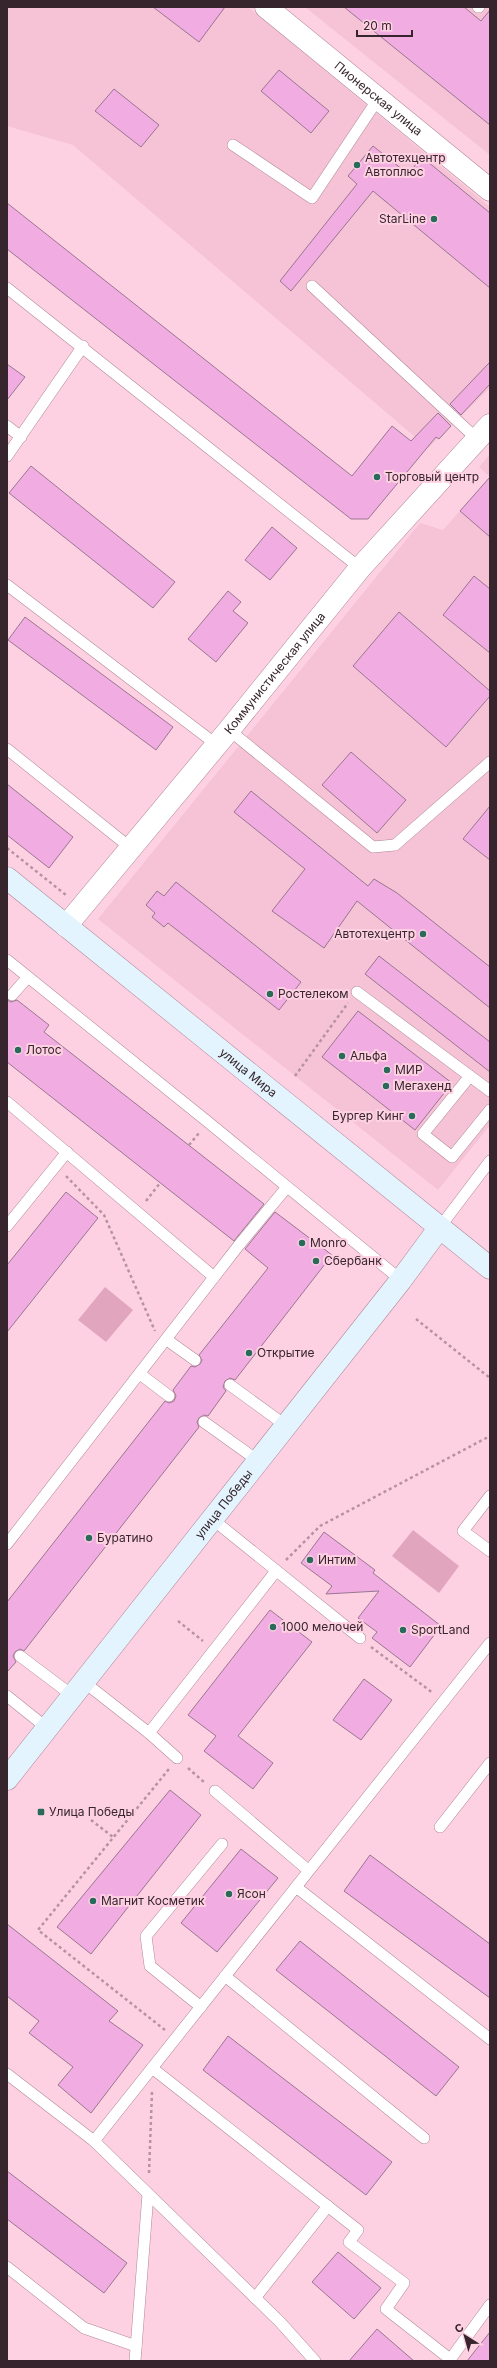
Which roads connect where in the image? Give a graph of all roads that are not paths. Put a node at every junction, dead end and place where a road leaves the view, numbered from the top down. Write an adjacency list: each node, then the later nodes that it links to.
1 (266, 7): 2 (street, Пионерская улица)
2 (378, 99): 3 (lane); 4 (street, Пионерская улица)
3 (233, 144)
4 (490, 190)
5 (312, 286): 9 (lane)
6 (7, 288): 7 (lane)
7 (83, 346): 10 (lane); 12 (lane)
8 (7, 426): 10 (lane)
9 (483, 432): 12 (street, Коммунистическая улица)
10 (22, 437): 11 (lane)
11 (7, 456)
12 (360, 568): 14 (street, Коммунистическая улица)
13 (7, 585): 14 (lane)
14 (223, 738): 16 (lane); 17 (street, Коммунистическая улица)
15 (7, 749): 17 (lane)
16 (490, 762)
17 (132, 849): 19 (street, Коммунистическая улица)
18 (7, 878): 19 (main road, улица Мира)
19 (66, 926): 32 (main road, улица Мира)
20 (7, 960): 21 (lane)
21 (28, 977): 23 (lane); 30 (lane)
22 (357, 992): 24 (lane)
23 (12, 995)
24 (470, 1076): 25 (lane); 27 (lane)
25 (490, 1091)
26 (7, 1102): 28 (lane)
27 (490, 1110)
28 (66, 1152): 31 (lane); 34 (lane)
29 (490, 1161): 32 (lane)
30 (287, 1187): 34 (lane); 35 (lane)
31 (7, 1226)
32 (440, 1227): 33 (main road, улица Мира); 35 (main road, улица Победы)
33 (490, 1268)
34 (214, 1277): 36 (lane)
35 (400, 1280): 42 (main road, улица Победы)
36 (164, 1343): 37 (lane); 38 (lane)
37 (195, 1360)
38 (140, 1374): 40 (lane); 46 (lane)
39 (230, 1386): 42 (lane)
40 (169, 1396)
41 (204, 1422): 43 (lane)
42 (285, 1425): 43 (main road, улица Победы)
43 (257, 1460): 45 (main road, улица Победы)
44 (490, 1496): 47 (lane)
45 (211, 1518): 48 (lane); 52 (main road, улица Победы)
46 (7, 1544)
47 (490, 1551)
48 (276, 1571): 49 (lane); 55 (lane)
49 (360, 1638)
50 (490, 1643): 62 (lane)
51 (20, 1656): 52 (lane)
52 (79, 1689): 54 (main road, улица Победы); 55 (lane)
53 (7, 1696): 54 (lane)
54 (47, 1728): 58 (main road, улица Победы)
55 (149, 1733): 56 (lane)
56 (177, 1758)
57 (490, 1764): 60 (lane)
58 (7, 1779)
59 (215, 1791): 62 (lane)
60 (440, 1828)
61 (222, 1844): 65 (lane)
62 (308, 1870): 63 (lane)
63 (296, 1887): 64 (lane); 66 (lane)
64 (225, 1976): 65 (lane); 69 (lane)
65 (201, 2007): 67 (lane)
66 (490, 2039)
67 (152, 2068): 70 (lane); 72 (lane)
68 (7, 2074): 70 (lane)
69 (424, 2138)
70 (94, 2141): 71 (lane)
71 (148, 2194): 74 (lane); 76 (lane)
72 (328, 2206): 74 (lane); 77 (lane)
73 (7, 2267): 76 (lane)
74 (255, 2298): 79 (lane)
75 (490, 2306): 77 (lane)
76 (136, 2346): 78 (lane)
77 (450, 2360)
78 (135, 2361)
79 (315, 2361)

